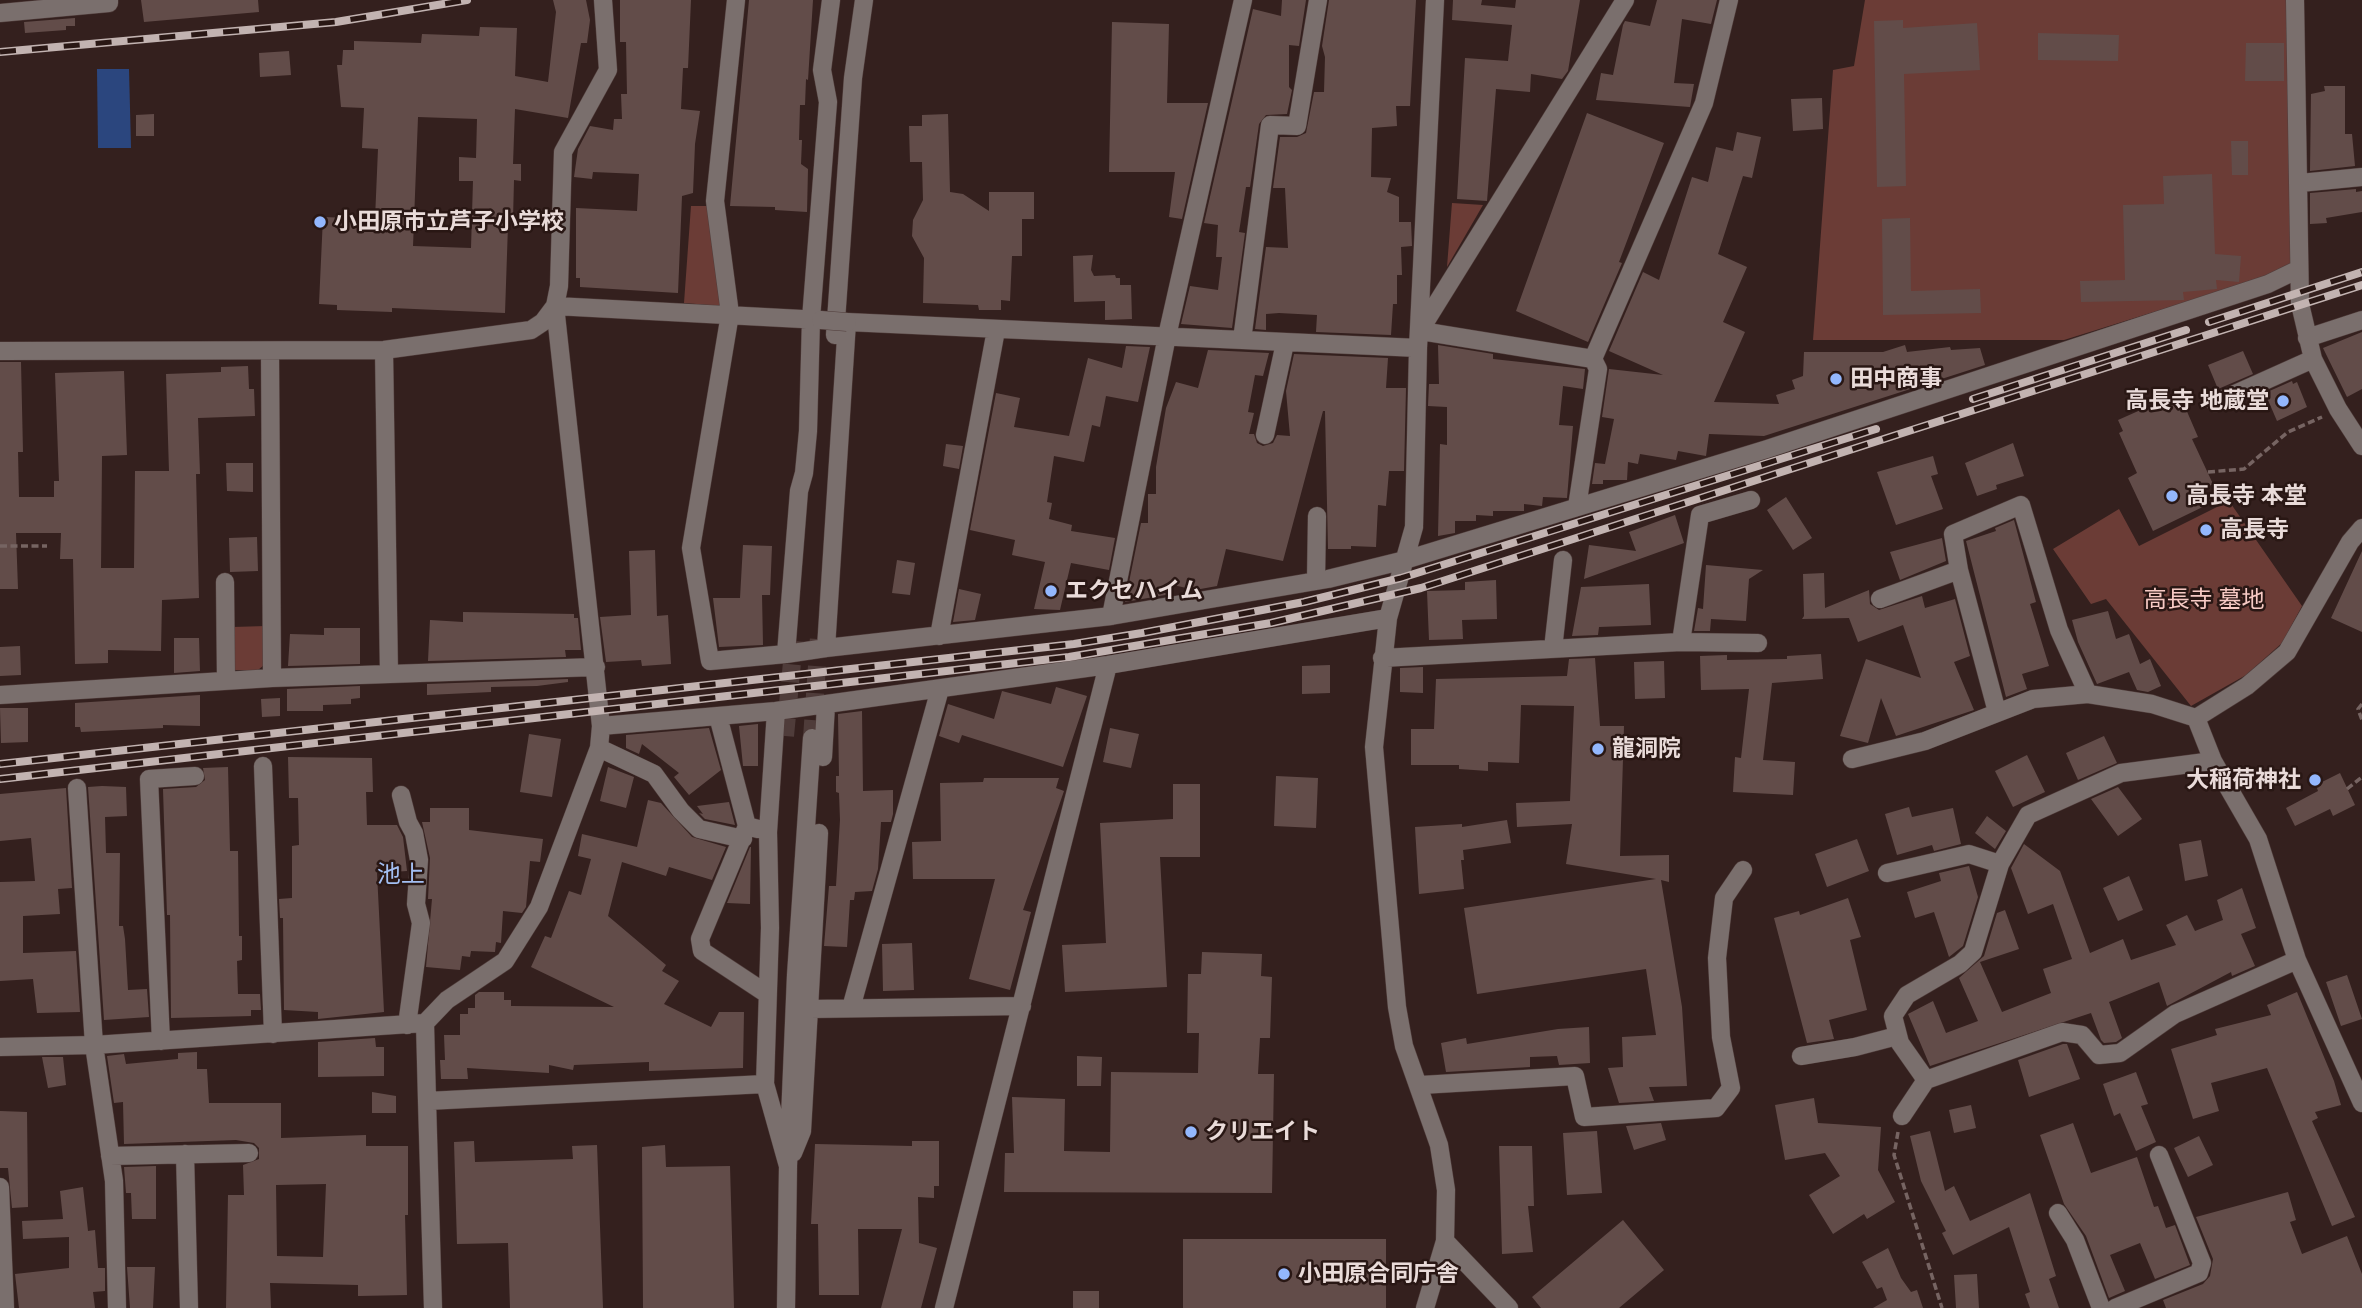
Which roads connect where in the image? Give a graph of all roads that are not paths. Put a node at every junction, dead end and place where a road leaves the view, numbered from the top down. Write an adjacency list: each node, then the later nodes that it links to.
1 (110, 0): 12 (street)
2 (603, 0): 16 (street)
3 (736, 0): 17 (street)
4 (831, 0): 18 (street)
5 (864, 0): 50 (street)
6 (1243, 0): 23 (street)
7 (1318, 0): 25 (street)
8 (1435, 0): 22 (street)
9 (1625, 0): 22 (street)
10 (1729, 0): 30 (street)
11 (2295, 0): 14 (street)
12 (0, 13)
13 (2362, 177): 14 (street)
14 (2300, 183): 15 (street)
15 (2299, 269): 24 (street); 37 (street)
16 (555, 306): 17 (street); 27 (street); 57 (street)
17 (730, 314): 18 (street); 54 (street)
18 (816, 320): 20 (street, bridge); 35 (street)
19 (2362, 320): 24 (street)
20 (847, 322): 21 (street); 50 (street)
21 (996, 330): 23 (street); 49 (street)
22 (1420, 335): 26 (street); 30 (street); 40 (street)
23 (1167, 336): 25 (street); 46 (street)
24 (2307, 338): 31 (street)
25 (1242, 340): 26 (street)
26 (1285, 343): 33 (street)
27 (384, 350): 29 (street); 58 (street)
28 (0, 351): 29 (street)
29 (271, 351): 59 (street)
30 (1593, 359): 37 (street)
31 (2313, 359): 32 (street); 34 (street)
32 (2215, 403)
33 (1265, 435)
34 (2362, 446)
35 (804, 473): 48 (street); 54 (street)
36 (1751, 500): 51 (street)
37 (1577, 508): 40 (street)
38 (1317, 516): 43 (street)
39 (2362, 528): 68 (street)
40 (1405, 560): 43 (street); 47 (street)
41 (1563, 560): 53 (street)
42 (1959, 570): 45 (street); 62 (street); 66 (street)
43 (1316, 581): 46 (street)
44 (225, 582): 60 (street)
45 (1880, 599)
46 (1111, 616): 49 (street)
47 (1388, 618): 55 (street); 56 (street)
48 (796, 627)
49 (939, 636): 50 (street)
50 (823, 640): 54 (street)
51 (1681, 642): 52 (street); 53 (street)
52 (1758, 643)
53 (1553, 649): 55 (street)
54 (786, 653)
55 (1382, 657): 99 (street)
56 (1108, 665): 61 (street); 87 (street)
57 (596, 667): 58 (street); 69 (street)
58 (389, 674): 59 (street)
59 (272, 677): 60 (street)
60 (226, 680): 63 (street)
61 (940, 689): 64 (street); 88 (street)
62 (2088, 694): 66 (street); 68 (street)
63 (0, 695)
64 (826, 705): 65 (street); 89 (street)
65 (776, 711): 67 (street); 79 (street)
66 (1997, 712): 73 (street)
67 (718, 716): 69 (street); 80 (street)
68 (2196, 718): 74 (street)
69 (601, 726): 72 (street)
70 (785, 736): 84 (street)
71 (812, 738): 107 (street)
72 (599, 748): 80 (street); 90 (street)
73 (1852, 759)
74 (2213, 761): 81 (street); 85 (street)
75 (263, 766): 91 (street)
76 (195, 776): 93 (street)
77 (77, 788): 94 (street)
78 (401, 795): 90 (street)
79 (768, 832): 80 (street); 84 (street)
80 (745, 833): 86 (street)
81 (2000, 864): 83 (street); 92 (street)
82 (1743, 870): 99 (street)
83 (1887, 873)
84 (769, 891): 86 (street)
85 (2297, 960): 97 (street); 101 (street)
86 (767, 994): 98 (street)
87 (1022, 1006): 88 (street); 116 (street)
88 (850, 1008): 89 (street)
89 (810, 1009): 107 (street)
90 (416, 1024): 91 (street); 100 (street)
91 (272, 1034): 93 (street)
92 (1897, 1035): 96 (street); 97 (street)
93 (161, 1041): 94 (street)
94 (94, 1045): 95 (street); 106 (street)
95 (0, 1047)
96 (1801, 1056)
97 (1926, 1080): 102 (street)
98 (765, 1084): 100 (street); 107 (street)
99 (1420, 1085): 110 (street)
100 (427, 1101): 114 (street)
101 (2362, 1103)
102 (1902, 1116)
103 (249, 1153): 104 (street)
104 (185, 1154): 106 (street); 113 (street)
105 (2159, 1155): 120 (street)
106 (110, 1156): 112 (street)
107 (788, 1166): 115 (street)
108 (0, 1187): 111 (street)
109 (2058, 1213): 119 (street)
110 (1446, 1241): 117 (street); 118 (street)
111 (5, 1308)
112 (117, 1308)
113 (189, 1308)
114 (433, 1308)
115 (786, 1308)
116 (944, 1308)
117 (1425, 1308)
118 (1509, 1308)
119 (2101, 1308)
120 (2115, 1308)

